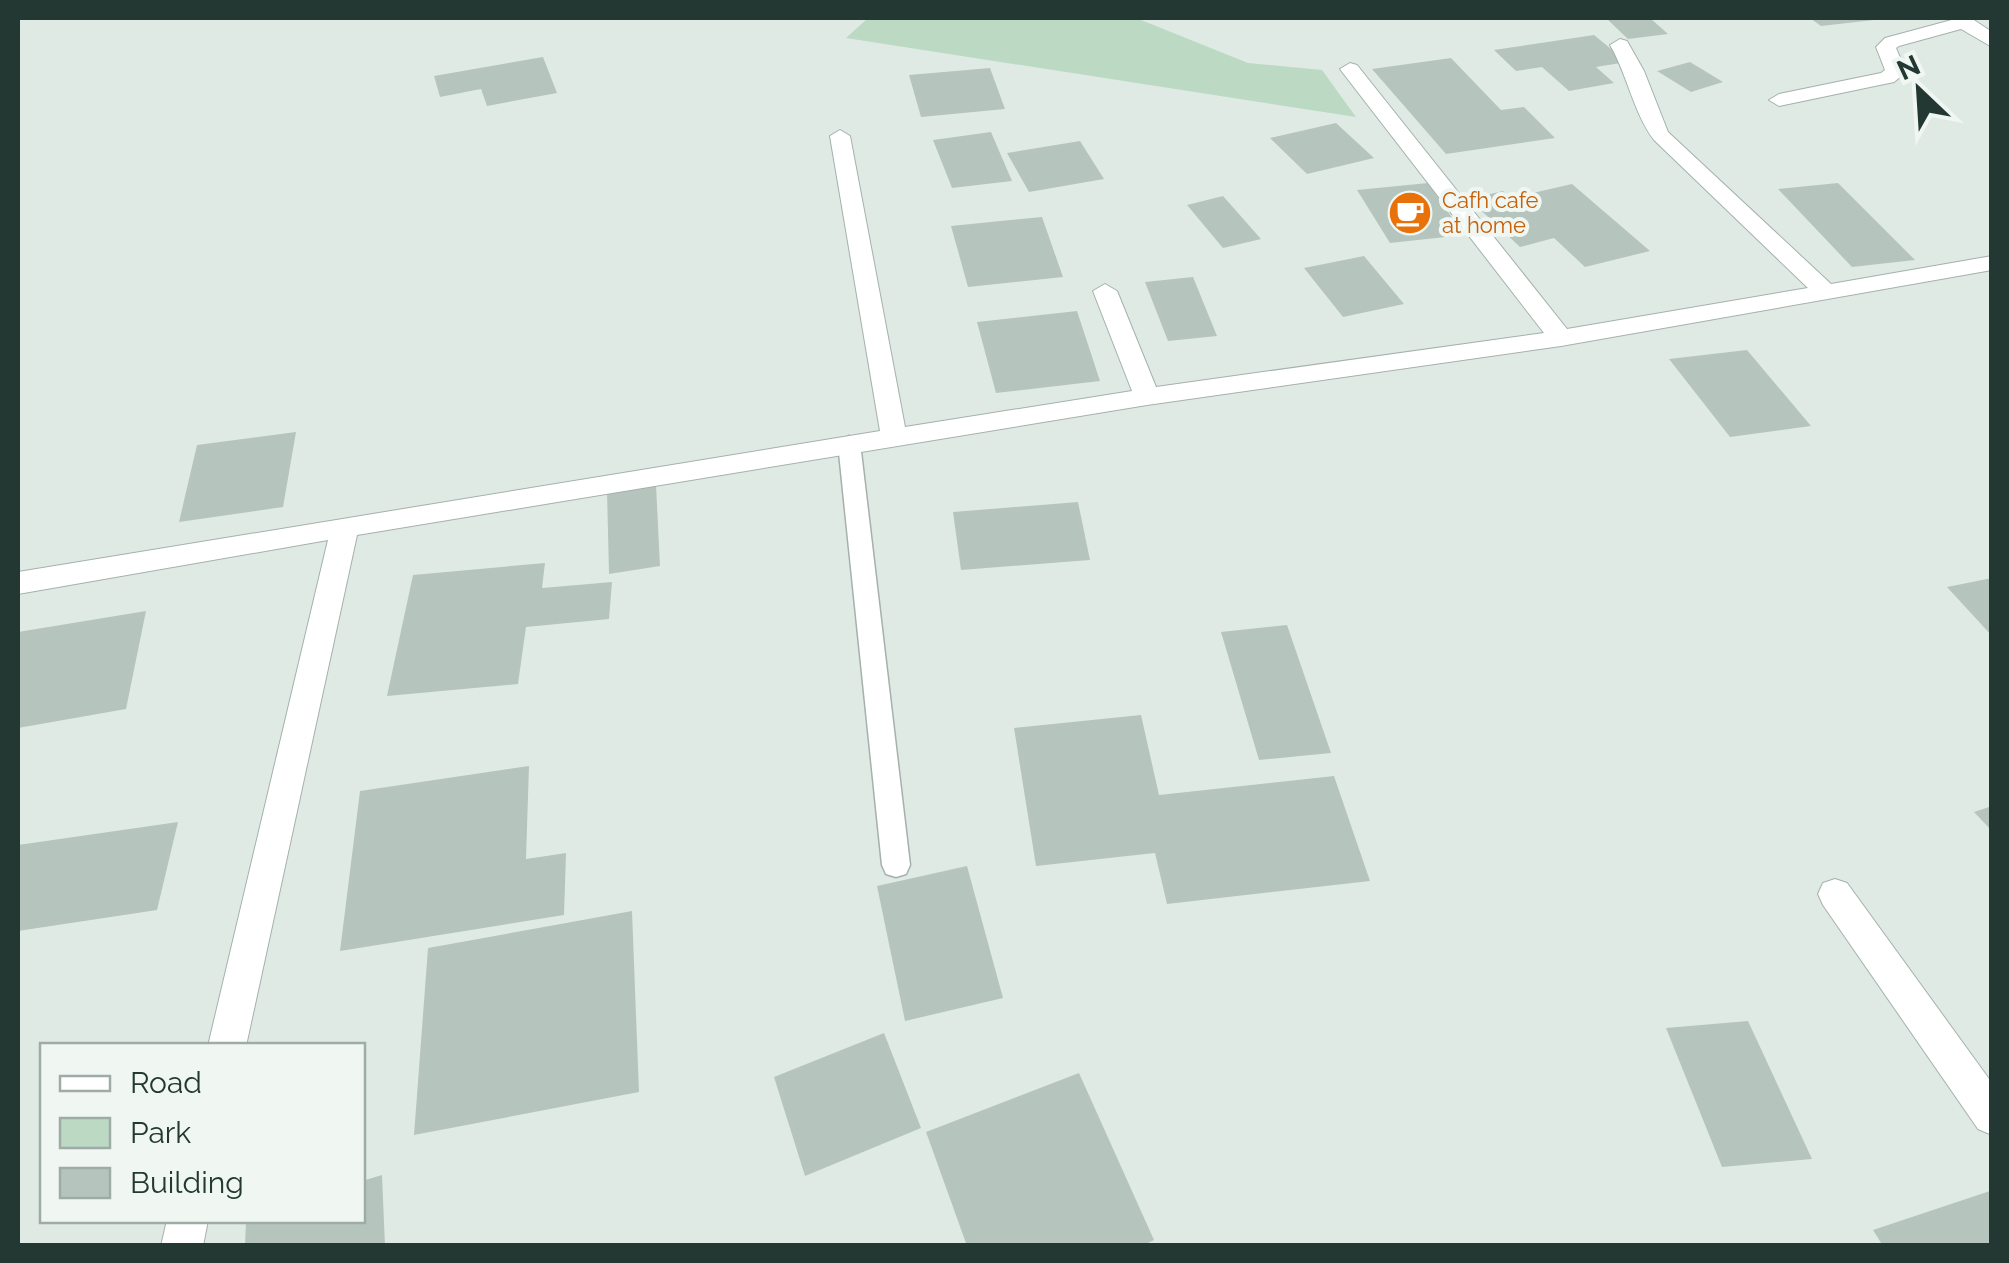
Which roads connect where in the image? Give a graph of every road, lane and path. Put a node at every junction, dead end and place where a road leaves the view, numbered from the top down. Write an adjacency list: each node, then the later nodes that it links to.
1 (1989, 18): 2 (street)
2 (1960, 20): 3 (street); 6 (street)
3 (1992, 41)
4 (1620, 45): 10 (street)
5 (1350, 69): 11 (street)
6 (1779, 100)
7 (840, 136): 13 (street)
8 (1992, 263): 10 (street)
9 (1105, 291): 12 (street)
10 (1827, 293): 11 (street)
11 (1561, 338): 12 (street)
12 (1147, 397): 13 (street)
13 (894, 437): 14 (street)
14 (849, 444): 15 (street); 17 (lane)
15 (345, 527): 16 (street); 19 (street)
16 (18, 583)
17 (896, 865)
18 (1835, 894): 20 (street)
19 (229, 1043)
20 (1992, 1116)

